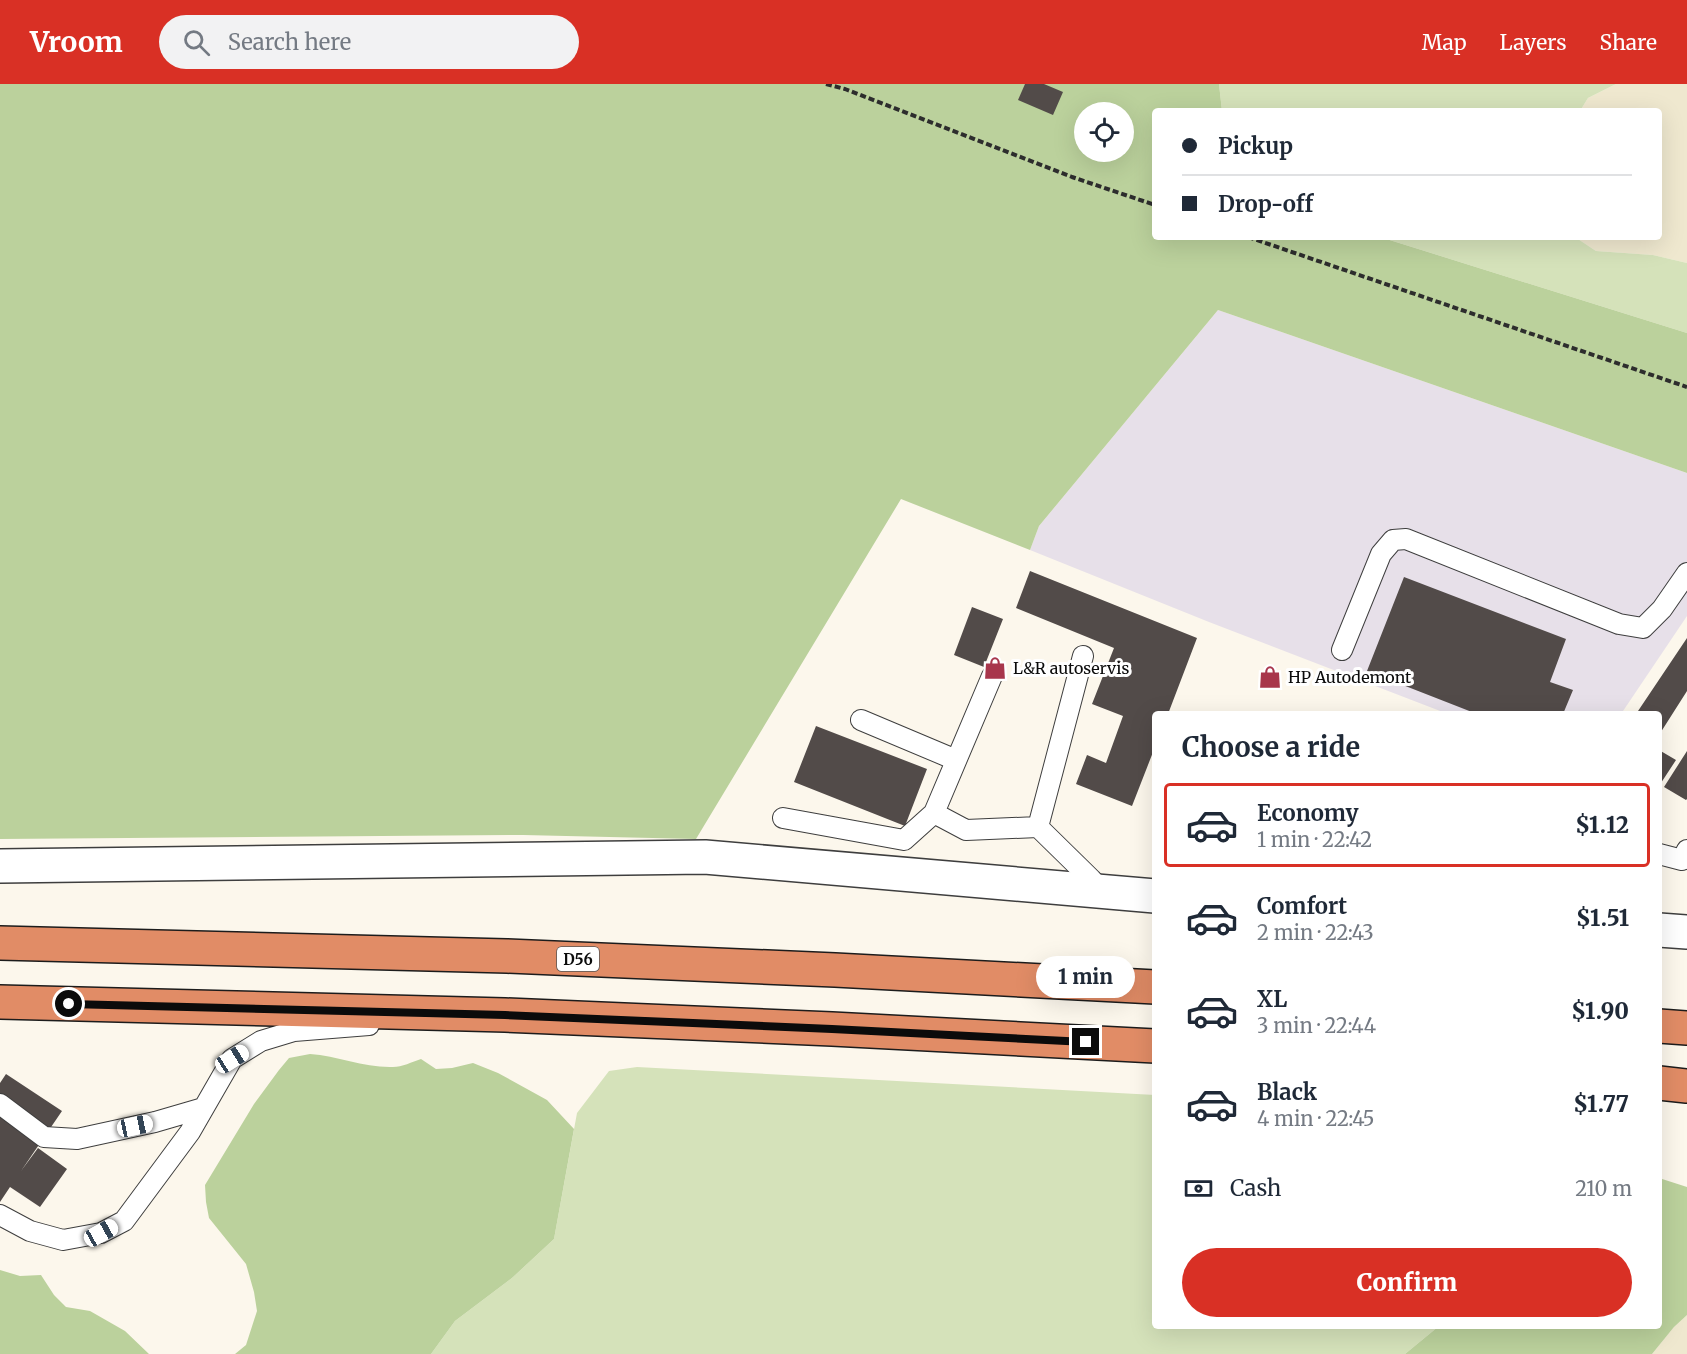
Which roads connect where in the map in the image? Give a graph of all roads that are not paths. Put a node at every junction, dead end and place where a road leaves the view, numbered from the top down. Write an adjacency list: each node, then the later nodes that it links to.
1 (1687, 573): 2 (lane)
2 (1342, 650)
3 (1083, 656): 9 (lane)
4 (992, 675): 6 (lane)
5 (861, 720): 6 (lane)
6 (957, 760): 7 (lane)
7 (934, 813): 8 (lane); 9 (lane)
8 (783, 818)
9 (1038, 827): 13 (lane)
10 (1687, 850): 11 (lane)
11 (1662, 855)
12 (0, 866): 13 (street)
13 (1102, 891): 14 (street)
14 (1152, 896)
15 (1662, 930): 16 (street)
16 (1687, 932)
17 (0, 943): 18 (highway, D56)
18 (1152, 987)
19 (0, 1002): 20 (highway)
20 (505, 1015): 23 (highway); 27 (lane)
21 (1662, 1026): 22 (highway)
22 (1687, 1028)
23 (1152, 1046)
24 (1662, 1083): 25 (highway)
25 (1687, 1086)
26 (0, 1104): 27 (lane)
27 (203, 1108): 28 (lane)
28 (0, 1215)

